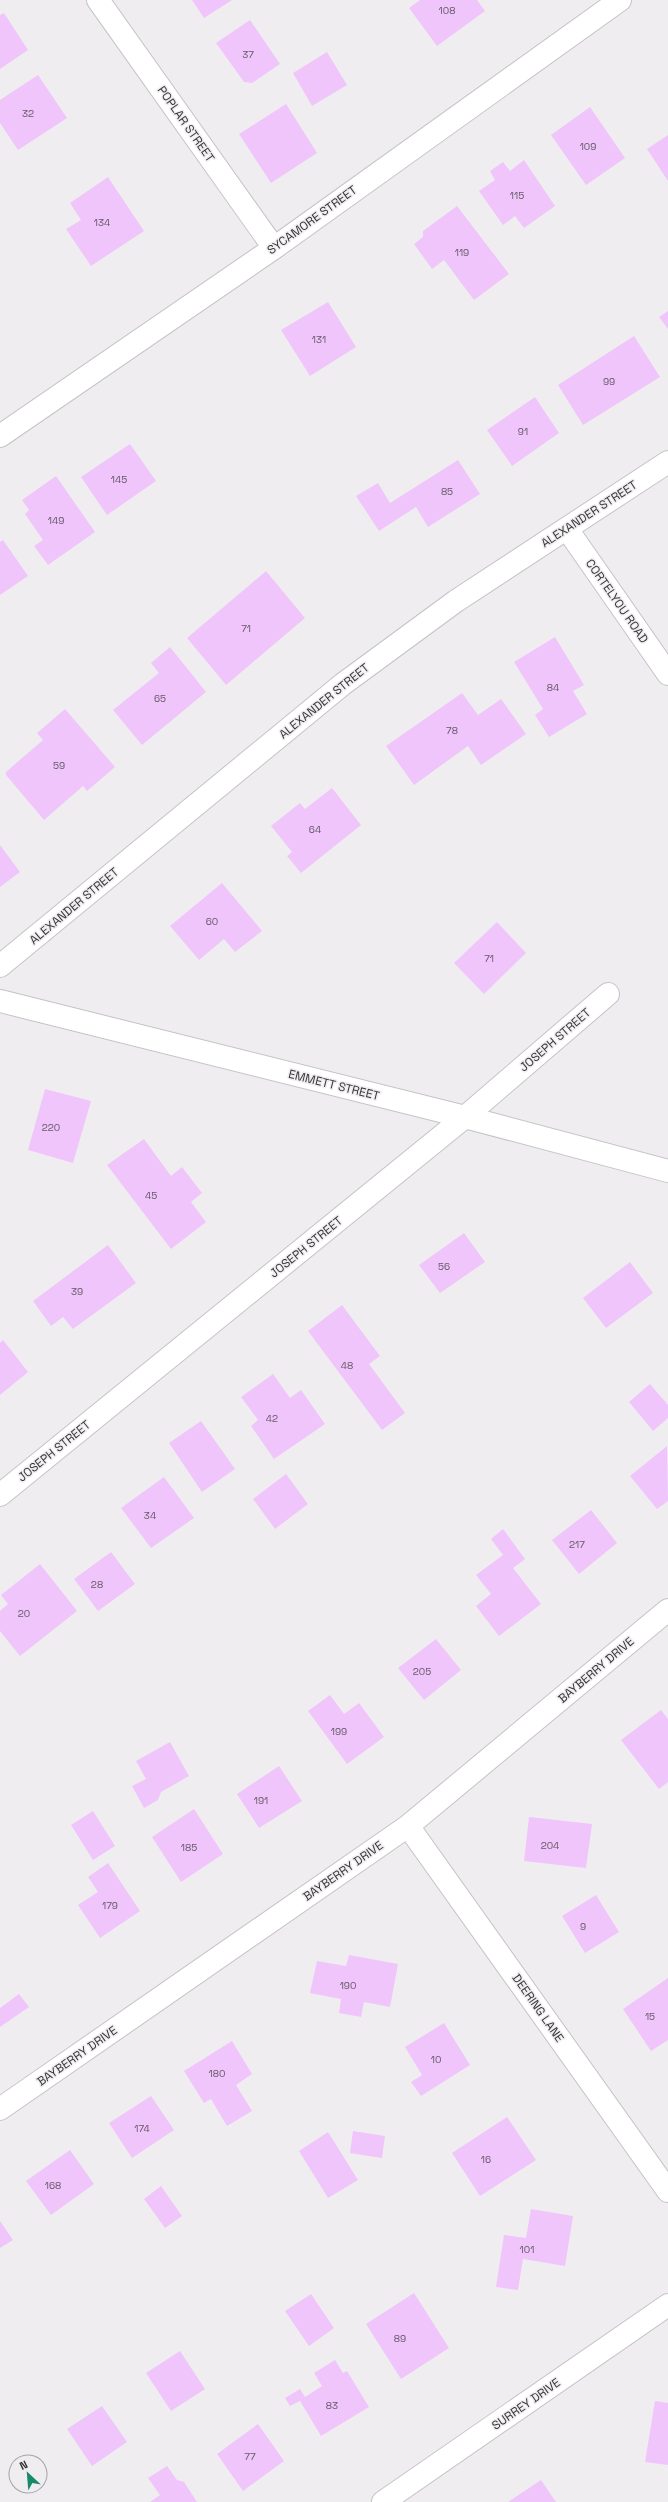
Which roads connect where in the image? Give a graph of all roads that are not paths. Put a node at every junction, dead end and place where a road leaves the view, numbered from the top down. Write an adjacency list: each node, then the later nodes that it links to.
1 (98, 0): 3 (street, POPLAR STREET)
2 (607, 4): 3 (street, SYCAMORE STREET)
3 (274, 248): 4 (street, SYCAMORE STREET)
4 (0, 436)
5 (668, 462): 6 (street, ALEXANDER STREET)
6 (567, 529): 7 (street, CORTELYOU ROAD); 8 (street, ALEXANDER STREET)
7 (668, 674)
8 (0, 966)
9 (608, 994): 11 (street, JOSEPH STREET)
10 (0, 1001): 11 (street, EMMETT STREET)
11 (466, 1117): 12 (street, EMMETT STREET); 13 (street, JOSEPH STREET)
12 (668, 1171)
13 (0, 1495)
14 (668, 1610): 15 (street, BAYBERRY DRIVE)
15 (408, 1826): 16 (street, BAYBERRY DRIVE); 17 (street, DEERING LANE)
16 (0, 2109)
17 (668, 2191)
18 (668, 2305): 19 (street, SURREY DRIVE)
19 (384, 2502)

